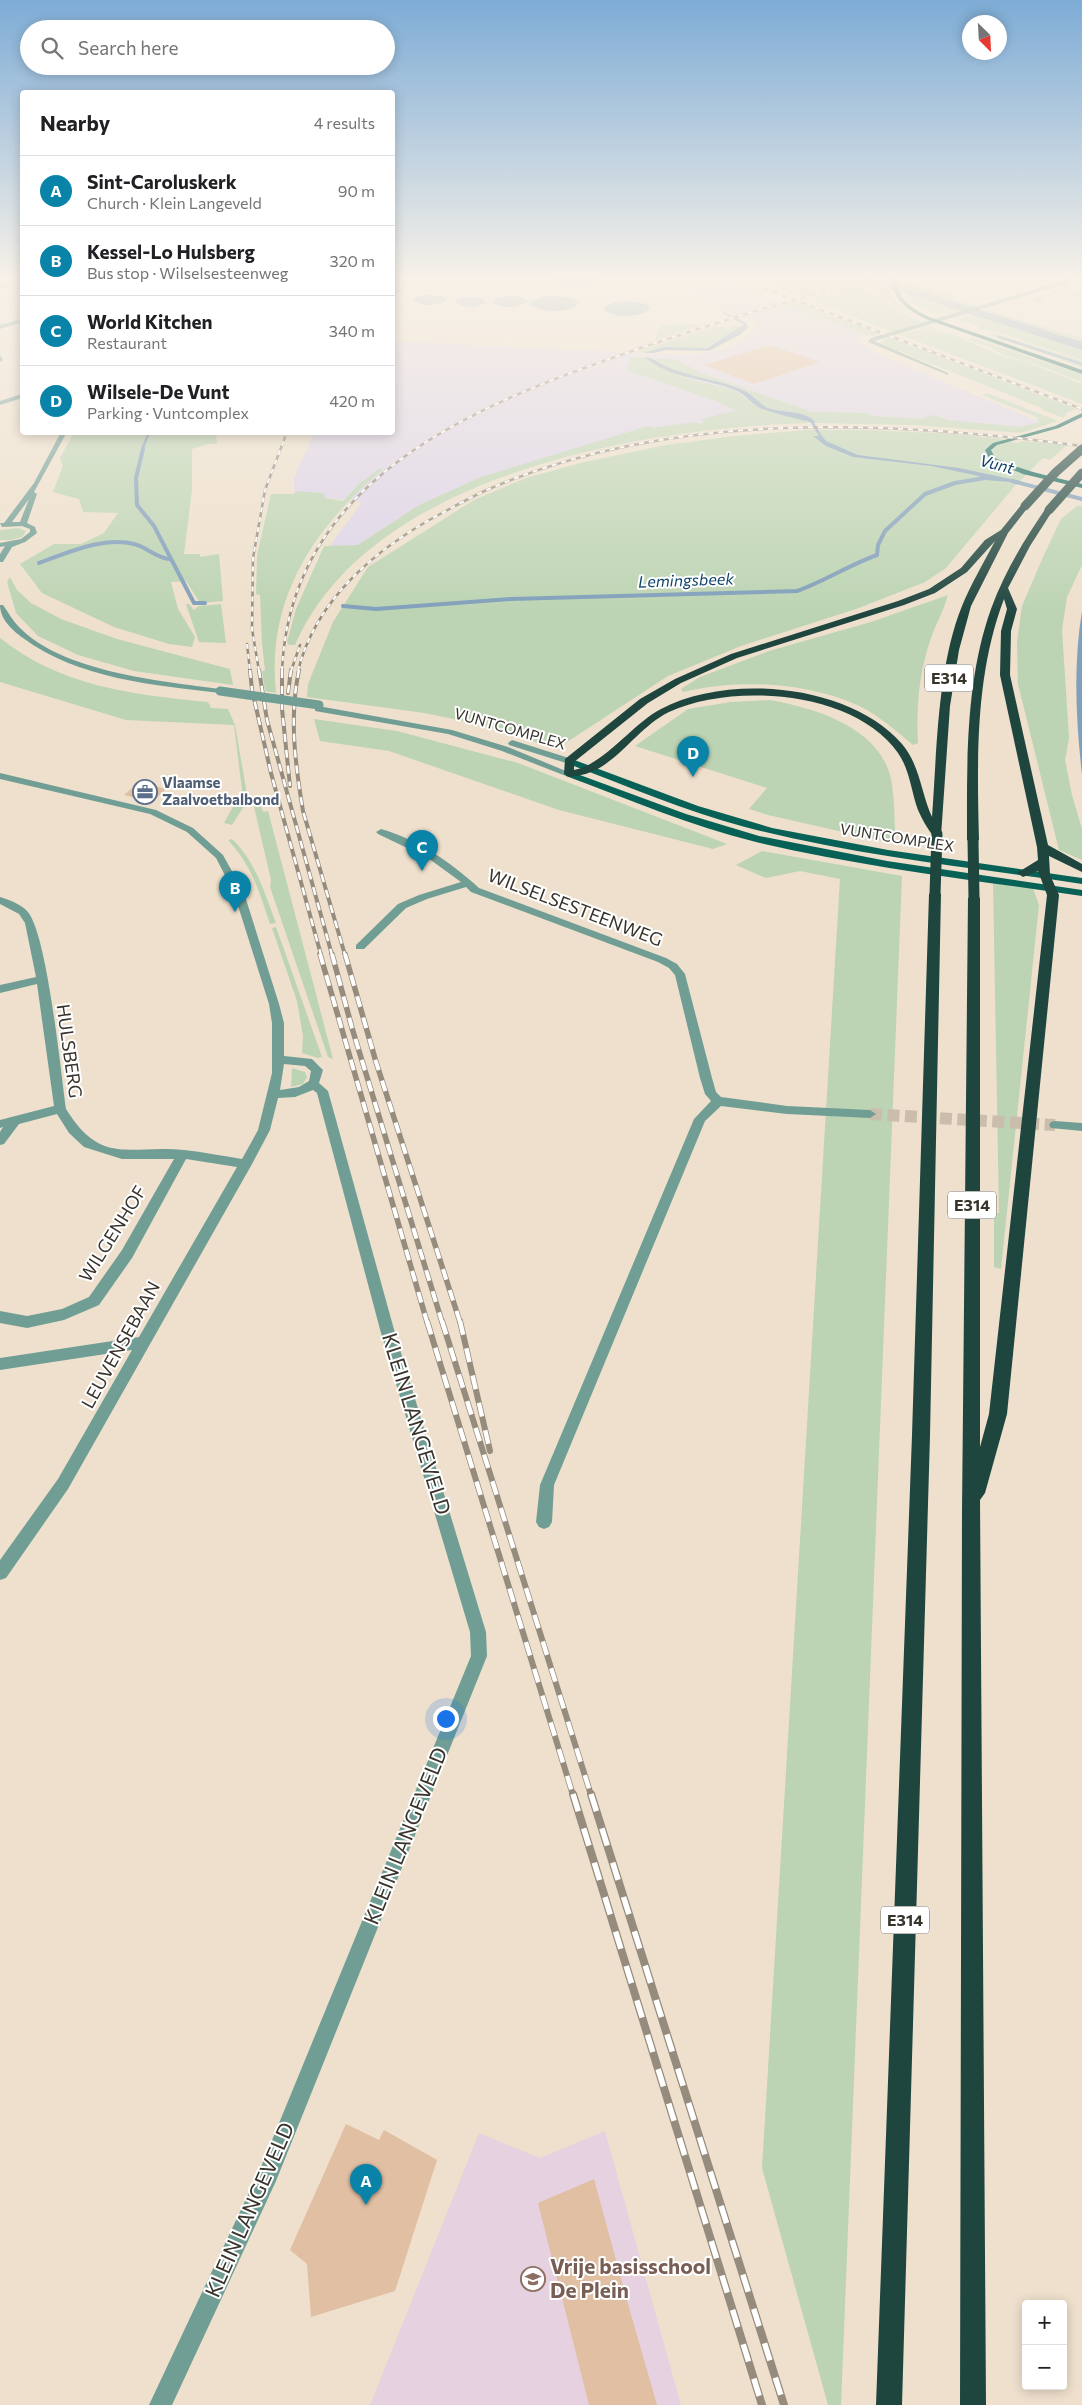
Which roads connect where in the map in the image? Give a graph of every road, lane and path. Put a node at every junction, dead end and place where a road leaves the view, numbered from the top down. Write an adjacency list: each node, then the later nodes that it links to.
1 (20, 397): 2 (street)
2 (0, 403)
3 (1082, 415): 6 (main road)
4 (62, 435): 9 (street)
5 (1082, 449): 13 (highway, E314, bridge)
6 (1013, 468): 8 (main road); 10 (main road)
7 (1082, 473): 17 (highway, E314, bridge)
8 (1082, 482)
9 (37, 483): 11 (street); 12 (street)
10 (1082, 486)
11 (23, 524): 12 (street); 14 (street)
12 (4, 525)
13 (1004, 532): 22 (highway); 27 (highway, E314)
14 (14, 544): 15 (street); 16 (street)
15 (0, 545)
16 (0, 560)
17 (1004, 588): 28 (highway); 57 (highway, E314, bridge)
18 (0, 607): 20 (street, VUNTCOMPLEX)
19 (4, 628): 20 (street, VUNTCOMPLEX)
20 (220, 694): 21 (street, VUNTCOMPLEX, bridge)
21 (318, 707): 22 (street, VUNTCOMPLEX); 24 (street, VUNTCOMPLEX)
22 (569, 761): 23 (main road, VUNTCOMPLEX); 24 (highway)
23 (590, 769): 24 (highway); 27 (highway); 31 (main road, VUNTCOMPLEX)
24 (569, 774): 32 (main road, VUNTCOMPLEX)
25 (0, 776): 41 (street)
26 (381, 832): 35 (street, WILSELSESTEENWEG)
27 (937, 834): 61 (highway, E314, bridge)
28 (1044, 847): 29 (highway); 30 (highway)
29 (1042, 862): 31 (highway); 34 (highway)
30 (1082, 868)
31 (1023, 873): 32 (main road, VUNTCOMPLEX); 34 (main road, VUNTCOMPLEX)
32 (985, 878): 34 (main road, VUNTCOMPLEX)
33 (1082, 881): 34 (main road, VUNTCOMPLEX)
34 (1048, 882): 36 (main road, VUNTCOMPLEX); 57 (highway)
35 (469, 883): 38 (street, WILSELSESTEENWEG); 44 (street, WILSELSESTEENWEG)
36 (1082, 893)
37 (0, 900): 39 (street, HULSBERG)
38 (360, 947)
39 (42, 979): 40 (street); 45 (street, HULSBERG)
40 (0, 989)
41 (279, 1060): 42 (street); 43 (street)
42 (313, 1084): 43 (street); 60 (street, KLEIN LANGEVELD)
43 (274, 1094): 53 (street, LEUVENSEBAAN)
44 (718, 1100): 46 (street); 58 (street)
45 (60, 1109): 47 (street); 52 (street, HULSBERG)
46 (870, 1114)
47 (15, 1120): 48 (street); 51 (street)
48 (0, 1124)
49 (1055, 1125): 50 (street)
50 (1082, 1127)
51 (0, 1141)
52 (183, 1154): 53 (street, HULSBERG); 54 (street, WILGENHOF)
53 (246, 1164): 55 (street, LEUVENSEBAAN)
54 (0, 1317)
55 (144, 1342): 56 (street); 59 (street, LEUVENSEBAAN)
56 (0, 1364)
57 (971, 1511): 62 (highway, E314)
58 (544, 1522)
59 (0, 1573)
60 (166, 2403)
61 (889, 2405)
62 (974, 2405)

